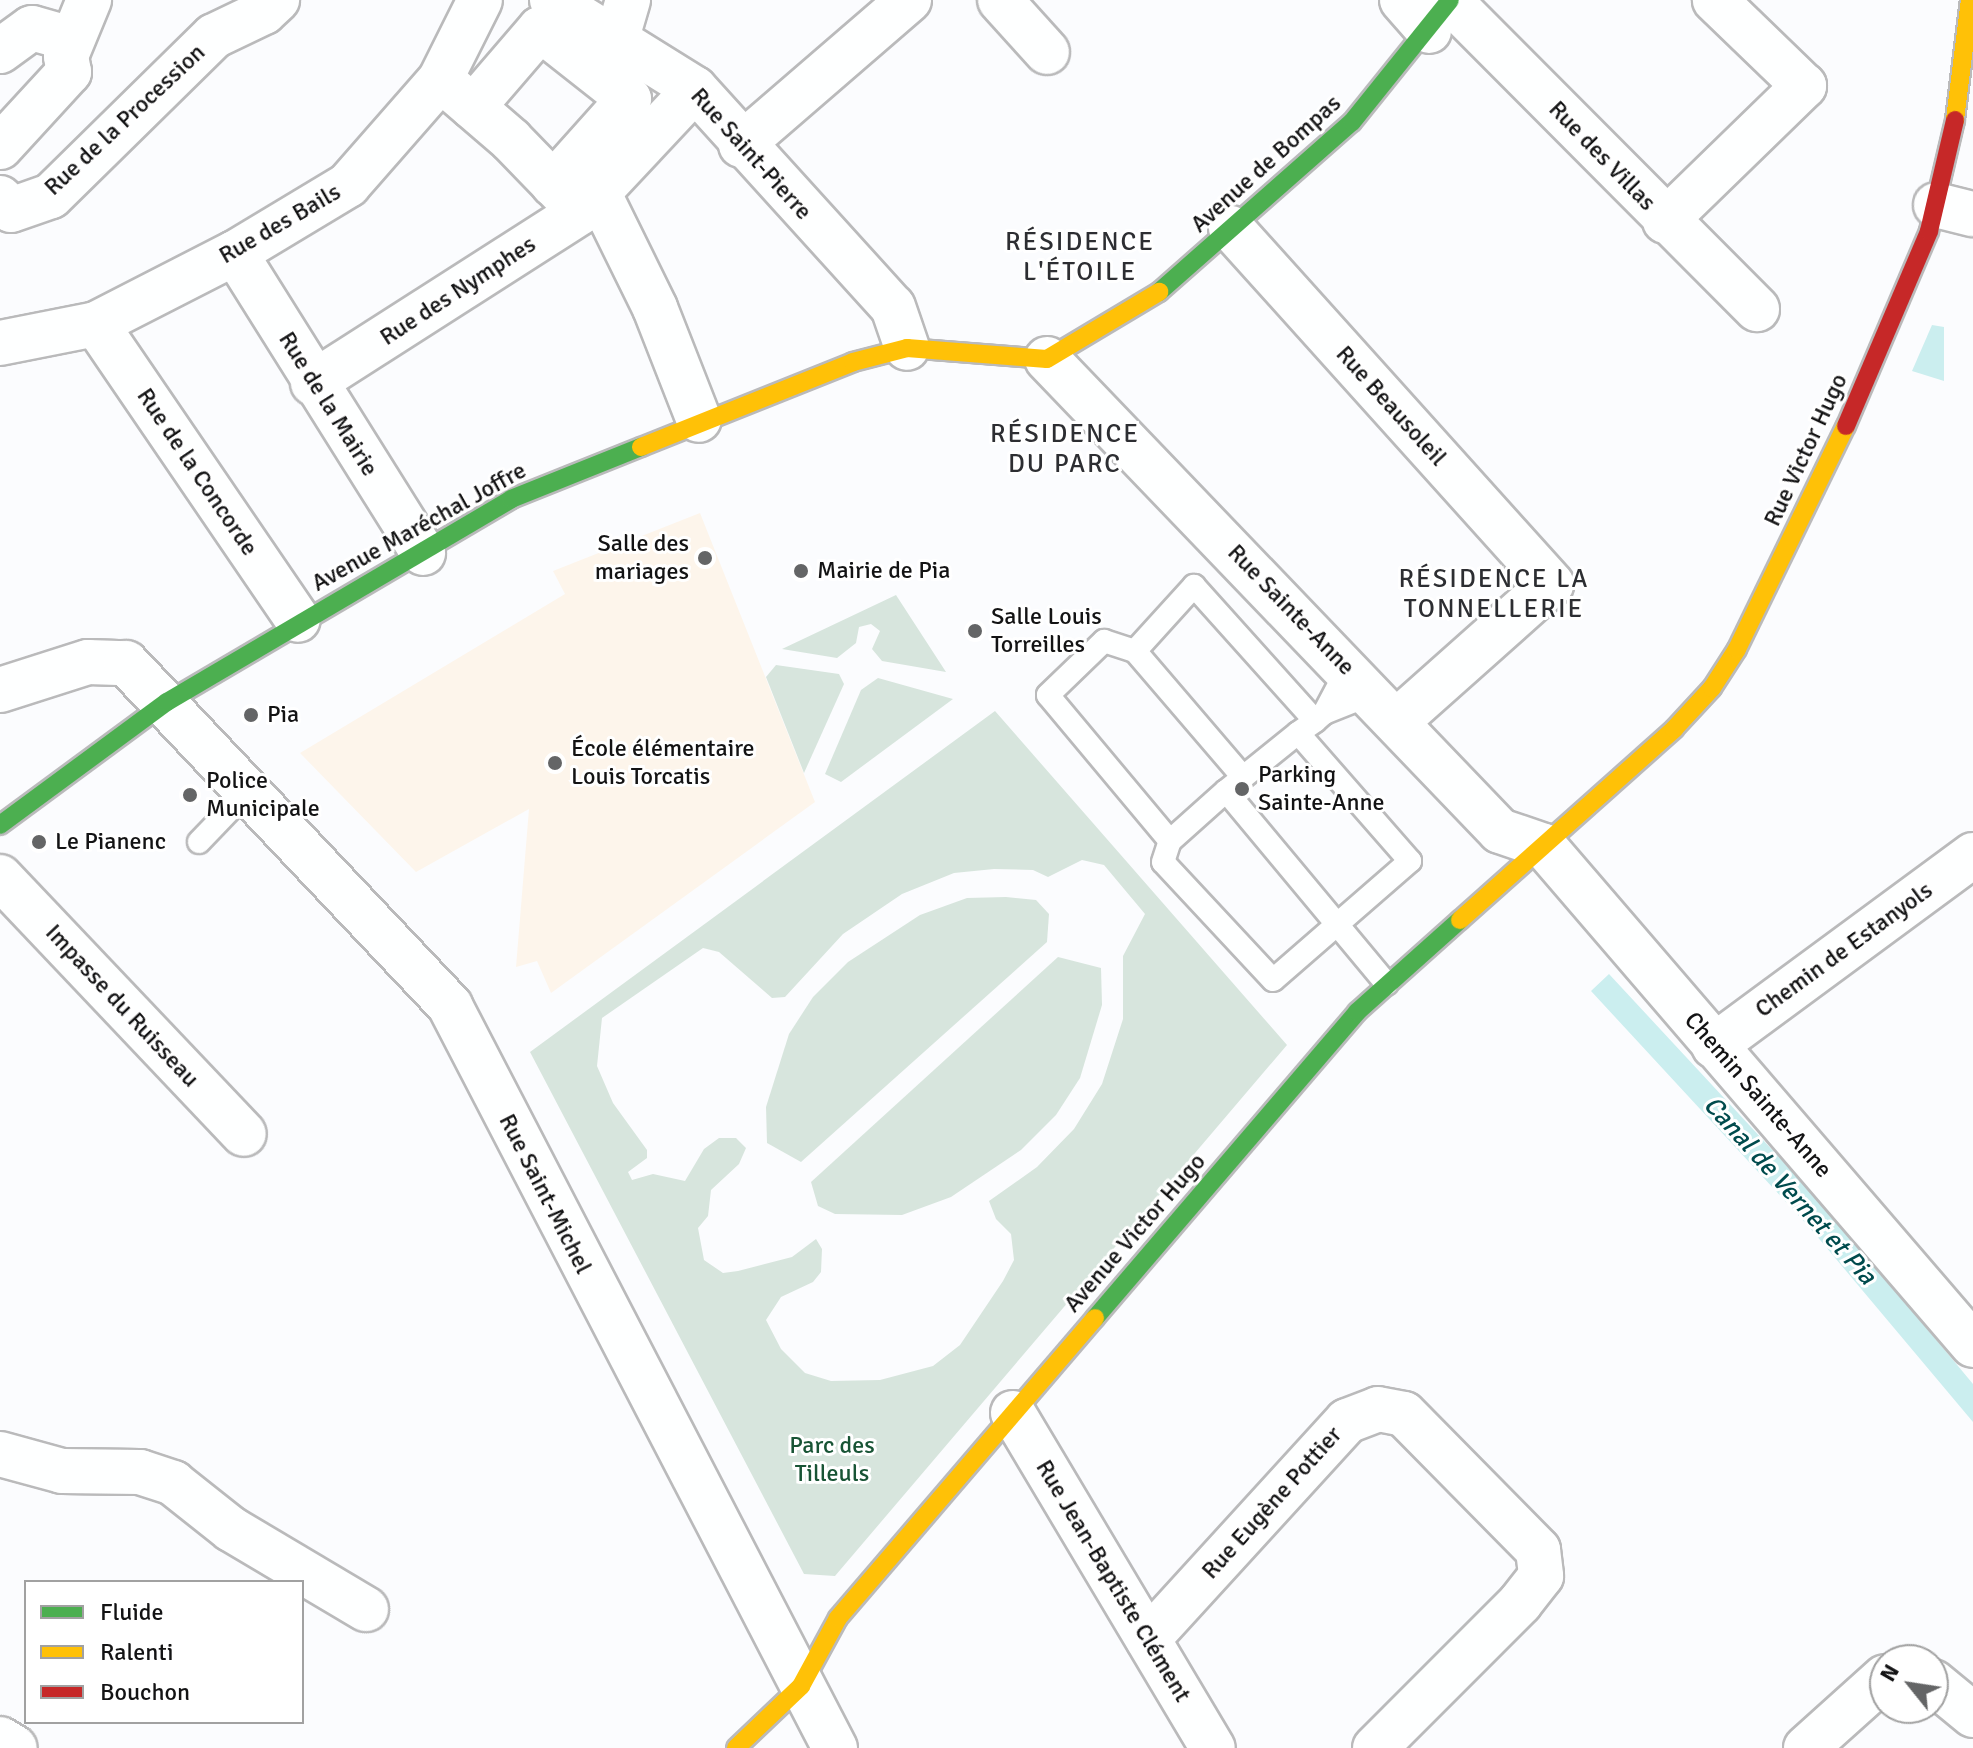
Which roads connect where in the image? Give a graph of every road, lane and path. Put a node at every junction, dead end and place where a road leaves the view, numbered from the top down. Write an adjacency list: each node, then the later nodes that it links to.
1 (89, 0): 11 (street)
2 (277, 0): 20 (street, Rue de la Procession)
3 (480, 0): 14 (street, Rue des Bails)
4 (552, 0): 13 (street, Rue Saint-Pierre)
5 (628, 0): 13 (street)
6 (909, 0): 17 (street)
7 (1000, 0): 12 (street)
8 (1715, 0): 22 (street)
9 (1970, 0): 21 (main road, Rue Victor Hugo)
10 (1433, 8): 22 (street, Rue des Villas); 23 (main road, Avenue de Bompas)
11 (43, 48): 18 (street)
12 (1047, 52)
13 (605, 56): 15 (street, Rue Saint-Pierre); 16 (street); 19 (street)
14 (440, 80): 16 (street); 24 (street, Rue des Bails)
15 (695, 89): 17 (street, Rue Saint-Pierre); 19 (street)
16 (473, 107): 19 (street)
17 (741, 145): 28 (street, Rue Saint-Pierre)
18 (0, 147)
19 (577, 196): 30 (street, Rue des Nymphes); 31 (street)
20 (6, 204)
21 (1955, 210): 45 (main road, Rue Victor Hugo)
22 (1665, 221): 25 (street, Rue des Villas)
23 (1231, 228): 29 (main road, Avenue de Bompas); 38 (street, Rue Beausoleil)
24 (235, 253): 26 (street, Rue des Bails); 30 (street, Rue de la Mairie)
25 (1757, 309)
26 (96, 324): 27 (street, Rue des Bails); 33 (street, Rue de la Concorde)
27 (0, 343)
28 (907, 348): 29 (main road, Avenue Maréchal Joffre); 31 (main road, Avenue Maréchal Joffre)
29 (1047, 359): 35 (street, Rue Sainte-Anne)
30 (313, 383): 32 (street, Rue de la Mairie)
31 (699, 420): 32 (main road, Avenue Maréchal Joffre)
32 (423, 553): 33 (main road, Avenue Maréchal Joffre)
33 (298, 620): 37 (main road, Avenue Maréchal Joffre)
34 (1135, 651): 39 (lane); 40 (lane); 43 (lane)
35 (1341, 660): 38 (street, Rue Sainte-Anne); 39 (lane)
36 (0, 690): 37 (street, Rue Saint-Michel)
37 (167, 702): 41 (street, Rue Saint-Michel); 42 (main road, Avenue Maréchal Joffre)
38 (1384, 707): 39 (lane); 45 (street, Rue Sainte-Anne)
39 (1313, 722): 40 (lane); 48 (lane)
40 (1234, 784): 43 (lane); 48 (lane)
41 (247, 792): 44 (lane); 57 (street, Rue Saint-Michel)
42 (0, 825)
43 (1170, 841): 48 (lane)
44 (199, 842)
45 (1544, 846): 49 (main road, Avenue Victor Hugo); 50 (street, Chemin Sainte-Anne)
46 (1973, 855): 50 (street, Chemin de Estanyols)
47 (0, 877): 51 (street, Impasse du Ruisseau)
48 (1337, 927): 49 (lane)
49 (1387, 984): 53 (main road, Avenue Victor Hugo)
50 (1714, 1046): 52 (street, Chemin Sainte-Anne)
51 (244, 1134)
52 (1973, 1345)
53 (1013, 1413): 56 (street, Rue Jean-Baptiste Clément); 57 (main road, Avenue Victor Hugo)
54 (0, 1454): 55 (street)
55 (366, 1609)
56 (1148, 1639): 65 (street, Rue Jean-Baptiste Clément); 66 (street, Rue Eugène Pottier)
57 (801, 1686): 63 (main road, Avenue Victor Hugo); 64 (street, Rue Saint-Michel)
58 (1949, 1690): 60 (street)
59 (1869, 1691): 67 (street)
60 (1973, 1715)
61 (0, 1739): 62 (street)
62 (15, 1748)
63 (736, 1748)
64 (835, 1748)
65 (1213, 1748)
66 (1375, 1748)
67 (1806, 1748)

